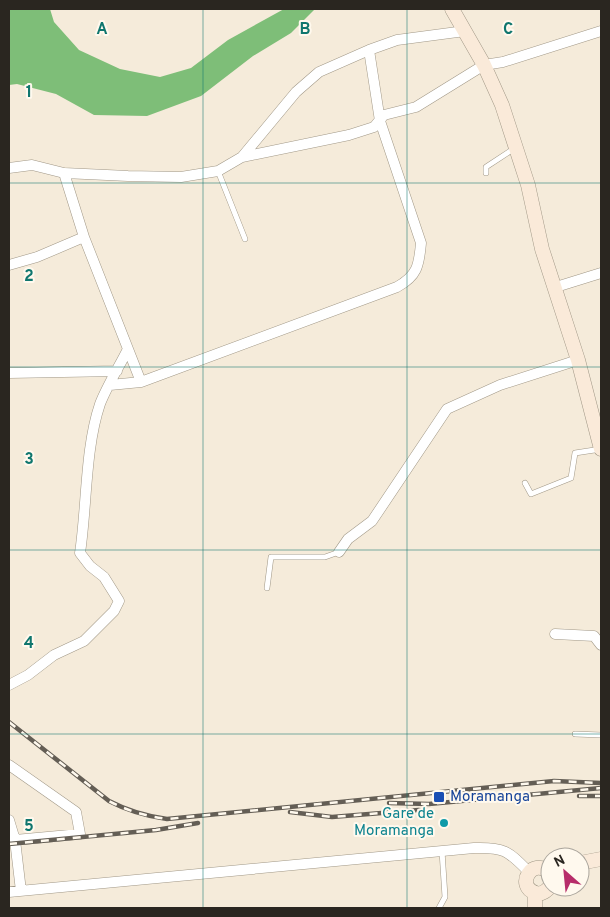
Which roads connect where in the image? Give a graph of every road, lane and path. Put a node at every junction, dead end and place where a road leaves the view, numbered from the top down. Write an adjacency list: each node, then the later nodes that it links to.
1 (452, 9): 2 (main road)
2 (465, 31): 4 (street); 5 (main road)
3 (601, 31): 5 (street)
4 (369, 50): 6 (street); 8 (street)
5 (484, 65): 6 (street); 7 (main road)
6 (380, 121): 8 (street); 22 (street)
7 (516, 147): 12 (lane); 17 (main road)
8 (242, 157): 10 (street)
9 (9, 168): 11 (street)
10 (218, 171): 11 (street); 14 (lane)
11 (64, 173): 13 (street)
12 (486, 173)
13 (84, 237): 15 (street); 18 (street)
14 (245, 239)
15 (9, 265)
16 (601, 273): 17 (street)
17 (556, 287): 19 (main road)
18 (128, 349): 20 (street); 22 (street)
19 (578, 360): 24 (main road); 26 (street)
20 (118, 371): 21 (street); 23 (street)
21 (9, 373)
22 (141, 382): 23 (street)
23 (110, 386): 30 (street)
24 (601, 449): 25 (lane)
25 (525, 483)
26 (339, 552): 27 (lane)
27 (267, 588)
28 (555, 634): 29 (street)
29 (601, 645)
30 (9, 685)
31 (575, 734): 32 (lane)
32 (601, 735)
33 (9, 765): 35 (street)
34 (9, 820): 35 (street)
35 (15, 840): 39 (street)
36 (442, 851): 38 (street); 39 (street); 43 (lane)
37 (540, 868): 38 (main road)
38 (529, 872): 42 (main road)
39 (21, 891): 40 (street)
40 (9, 892)
41 (540, 892): 42 (main road)
42 (536, 893): 44 (main road)
43 (439, 908)
44 (535, 908)

